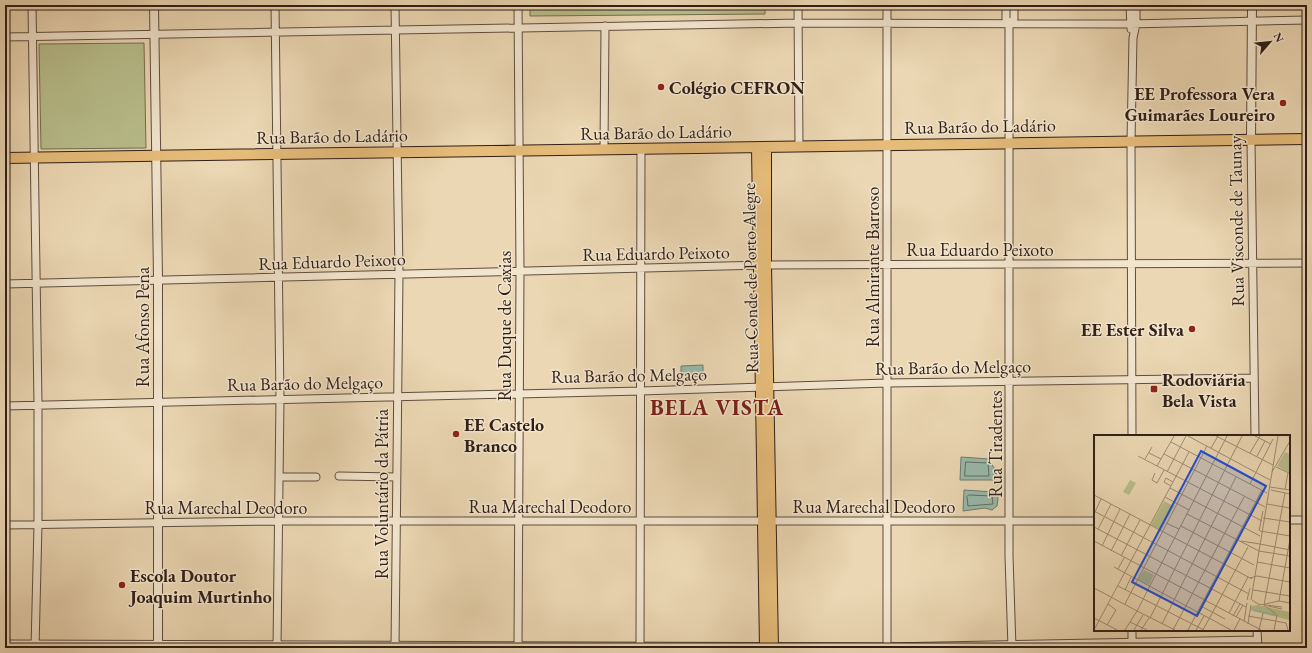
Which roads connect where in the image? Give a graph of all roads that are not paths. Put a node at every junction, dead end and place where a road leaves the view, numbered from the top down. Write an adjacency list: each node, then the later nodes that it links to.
1 (32, 5): 25 (street)
2 (154, 5): 23 (street, Rua Afonso Pena)
3 (275, 5): 22 (street)
4 (395, 5): 20 (street, Rua Voluntário da Pátria)
5 (518, 5): 21 (street, Rua Duque de Caxias)
6 (798, 5): 15 (street)
7 (887, 5): 16 (street, Rua Almirante Barroso)
8 (1006, 5): 17 (street, Rua Tiradentes)
9 (1014, 5): 17 (street, Rua Tiradentes)
10 (1130, 5): 18 (street)
11 (1136, 5): 18 (street)
12 (1252, 5): 14 (street, Rua Visconde de Taunay)
13 (1307, 20): 14 (street)
14 (1252, 21): 18 (street); 27 (street, Rua Visconde de Taunay)
15 (799, 22): 16 (street); 19 (street); 31 (street)
16 (887, 24): 17 (street); 30 (street, Rua Almirante Barroso)
17 (1009, 24): 18 (street); 29 (street, Rua Tiradentes)
18 (1133, 24): 28 (street)
19 (605, 26): 21 (street); 34 (street)
20 (395, 29): 21 (street); 22 (street); 35 (street, Rua Voluntário da Pátria)
21 (518, 29): 36 (street, Rua Duque de Caxias)
22 (275, 32): 23 (street); 37 (street)
23 (154, 34): 25 (street); 38 (street, Rua Afonso Pena)
24 (5, 37): 25 (street)
25 (32, 37): 40 (street)
26 (1307, 139): 27 (main road, Rua Barão do Ladário)
27 (1251, 140): 28 (main road, Rua Barão do Ladário); 42 (street, Rua Visconde de Taunay)
28 (1131, 141): 29 (main road, Rua Barão do Ladário); 41 (street)
29 (1008, 143): 30 (main road, Rua Barão do Ladário); 46 (street, Rua Tiradentes)
30 (886, 144): 31 (main road, Rua Barão do Ladário); 45 (street, Rua Almirante Barroso)
31 (799, 146): 32 (main road, Rua Barão do Ladário)
32 (762, 147): 33 (main road, Rua Barão do Ladário); 44 (main road, Rua Conde de Porto Alegre)
33 (640, 148): 34 (main road, Rua Barão do Ladário); 47 (street)
34 (604, 149): 36 (main road, Rua Barão do Ladário)
35 (397, 151): 36 (main road, Rua Barão do Ladário); 37 (main road, Rua Barão do Ladário); 49 (street, Rua Voluntário da Pátria)
36 (519, 151): 48 (street, Rua Duque de Caxias)
37 (276, 153): 38 (main road, Rua Barão do Ladário); 50 (street)
38 (156, 155): 40 (main road, Rua Barão do Ladário); 51 (street, Rua Afonso Pena)
39 (5, 158): 40 (main road, Rua Barão do Ladário)
40 (35, 158): 52 (street)
41 (1132, 263): 42 (street, Rua Eduardo Peixoto); 46 (street, Rua Eduardo Peixoto); 55 (street)
42 (1253, 263): 43 (street, Rua Eduardo Peixoto); 54 (street, Rua Visconde de Taunay)
43 (1307, 263)
44 (762, 265): 45 (street, Rua Eduardo Peixoto); 47 (street, Rua Eduardo Peixoto); 58 (main road, Rua Conde de Porto Alegre)
45 (886, 265): 46 (street, Rua Eduardo Peixoto); 57 (street, Rua Almirante Barroso)
46 (1009, 265): 56 (street, Rua Tiradentes)
47 (640, 269): 48 (street, Rua Eduardo Peixoto); 59 (street)
48 (520, 270): 49 (street, Rua Eduardo Peixoto); 60 (street, Rua Duque de Caxias)
49 (399, 274): 50 (street, Rua Eduardo Peixoto); 61 (street, Rua Voluntário da Pátria)
50 (278, 277): 51 (street, Rua Eduardo Peixoto); 62 (street)
51 (158, 279): 52 (street, Rua Eduardo Peixoto); 63 (street, Rua Afonso Pena)
52 (35, 283): 53 (street, Rua Eduardo Peixoto); 64 (street)
53 (5, 284)
54 (1254, 378): 55 (street, Rua Barão do Melgaço); 67 (street, Rua Visconde de Taunay)
55 (1132, 379): 56 (street, Rua Barão do Melgaço); 66 (street)
56 (1010, 381): 57 (street, Rua Barão do Melgaço); 73 (street, Rua Tiradentes)
57 (887, 383): 58 (street, Rua Barão do Melgaço); 72 (street, Rua Almirante Barroso)
58 (765, 386): 59 (street, Rua Barão do Melgaço); 82 (main road, Rua Conde de Porto Alegre)
59 (641, 391): 60 (street, Rua Barão do Melgaço); 81 (street)
60 (518, 393): 61 (street, Rua Barão do Melgaço); 77 (street, Rua Duque de Caxias)
61 (397, 396): 62 (street, Rua Barão do Melgaço); 71 (street, Rua Voluntário da Pátria)
62 (280, 399): 63 (street, Rua Barão do Melgaço); 69 (street)
63 (158, 401): 64 (street, Rua Barão do Melgaço); 79 (street, Rua Afonso Pena)
64 (38, 404): 65 (street, Rua Barão do Melgaço); 84 (street)
65 (5, 406)
66 (1132, 435)
67 (1255, 435)
68 (339, 476): 71 (street)
69 (280, 477): 70 (street); 76 (street)
70 (316, 477)
71 (396, 477): 80 (street, Rua Voluntário da Pátria)
72 (887, 520): 73 (street, Rua Marechal Deodoro); 82 (street, Rua Marechal Deodoro); 99 (street, Rua Almirante Barroso)
73 (1010, 520): 78 (street, Rua Marechal Deodoro); 94 (street, Rua Tiradentes)
74 (1290, 520): 75 (street)
75 (1307, 520)
76 (278, 521): 79 (street, Rua Marechal Deodoro); 80 (street, Rua Marechal Deodoro); 93 (street)
77 (518, 521): 80 (street, Rua Marechal Deodoro); 81 (street, Rua Marechal Deodoro); 96 (street, Rua Duque de Caxias)
78 (1094, 521)
79 (157, 522): 84 (street, Rua Marechal Deodoro); 92 (street, Rua Afonso Pena)
80 (396, 522): 95 (street, Rua Voluntário da Pátria)
81 (640, 522): 82 (street, Rua Marechal Deodoro); 97 (street)
82 (766, 522): 98 (main road, Rua Conde de Porto Alegre)
83 (5, 525): 84 (street, Rua Marechal Deodoro)
84 (38, 525): 90 (street)
85 (1132, 631): 89 (street)
86 (1257, 631): 87 (street)
87 (1257, 640): 89 (street); 100 (street)
88 (5, 644): 90 (street)
89 (1132, 645): 94 (street)
90 (35, 646): 91 (street)
91 (94, 646): 92 (street)
92 (158, 646): 93 (street)
93 (277, 646): 95 (street)
94 (1012, 646): 99 (street)
95 (395, 647): 96 (street)
96 (518, 647): 97 (street)
97 (640, 647): 98 (street)
98 (769, 647): 99 (street)
99 (887, 648)
100 (1258, 648)

